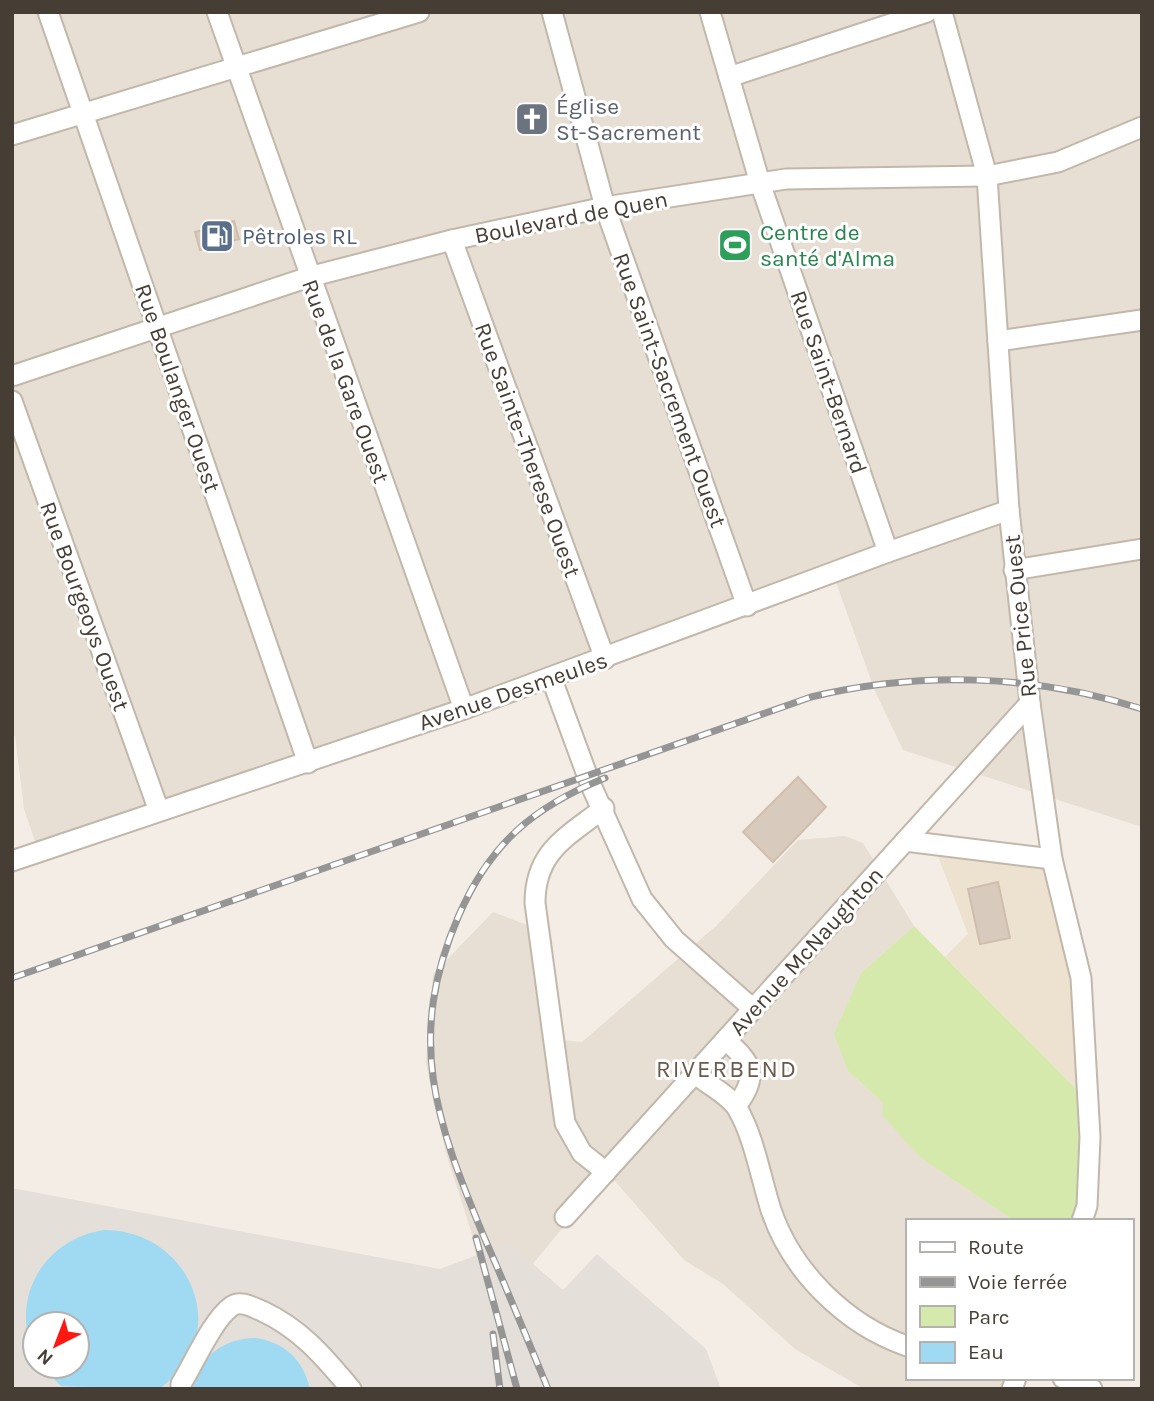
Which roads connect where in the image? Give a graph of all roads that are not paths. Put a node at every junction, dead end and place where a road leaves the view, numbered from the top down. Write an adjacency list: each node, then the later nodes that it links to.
1 (48, 12): 11 (street, Rue Boulanger Ouest)
2 (217, 12): 9 (street, Rue de la Gare Ouest)
3 (419, 12): 8 (street)
4 (552, 12): 16 (street, Rue Saint-Sacrement Ouest)
5 (710, 12): 10 (street, Rue Saint-Bernard)
6 (927, 12): 10 (street)
7 (942, 12): 14 (street, Rue Price Ouest)
8 (378, 18): 9 (street)
9 (235, 66): 11 (street); 18 (street, Rue de la Gare Ouest)
10 (729, 77): 15 (street, Rue Saint-Bernard)
11 (83, 113): 13 (street); 20 (street, Rue Boulanger Ouest)
12 (1142, 127): 14 (street, Boulevard de Quen)
13 (12, 135)
14 (987, 176): 15 (street, Boulevard de Quen); 21 (street, Rue Price Ouest)
15 (760, 183): 16 (street, Boulevard de Quen); 26 (street, Rue Saint-Bernard)
16 (605, 207): 17 (street, Boulevard de Quen); 28 (street, Rue Saint-Sacrement Ouest)
17 (452, 240): 18 (street, Boulevard de Quen); 29 (street, Rue Sainte-Therese Ouest)
18 (309, 277): 20 (street, Boulevard de Quen); 32 (street, Rue de la Gare Ouest)
19 (1142, 320): 21 (street)
20 (157, 327): 22 (street, Boulevard de Quen); 33 (street, Rue Boulanger Ouest)
21 (998, 341): 24 (street, Rue Price Ouest)
22 (12, 376)
23 (12, 401): 35 (street, Rue Bourgeoys Ouest)
24 (1009, 510): 26 (street, Avenue Desmeules); 27 (street, Rue Price Ouest)
25 (1142, 549): 27 (street)
26 (888, 552): 28 (street, Avenue Desmeules)
27 (1014, 570): 31 (street, Rue Price Ouest)
28 (747, 606): 29 (street, Avenue Desmeules)
29 (605, 659): 30 (street, Avenue Desmeules)
30 (551, 677): 32 (street, Avenue Desmeules); 34 (street)
31 (1030, 703): 36 (street, Avenue McNaughton); 37 (street, Rue Price Ouest)
32 (464, 709): 33 (street, Avenue Desmeules)
33 (308, 763): 35 (street, Avenue Desmeules)
34 (604, 808): 39 (street); 43 (street)
35 (159, 811): 38 (street, Avenue Desmeules)
36 (905, 841): 37 (street); 39 (street, Avenue McNaughton)
37 (1052, 859): 45 (street, Rue Price Ouest)
38 (12, 861)
39 (752, 1008): 40 (street, Avenue McNaughton)
40 (725, 1040): 41 (street, Avenue McNaughton); 42 (street)
41 (695, 1074): 42 (street); 43 (street, Avenue McNaughton)
42 (736, 1106): 46 (street)
43 (606, 1172): 44 (street, Avenue McNaughton)
44 (565, 1217)
45 (1083, 1219)
46 (906, 1346)
47 (1068, 1380): 50 (street)
48 (181, 1389): 49 (street)
49 (351, 1389)
50 (1091, 1389)

